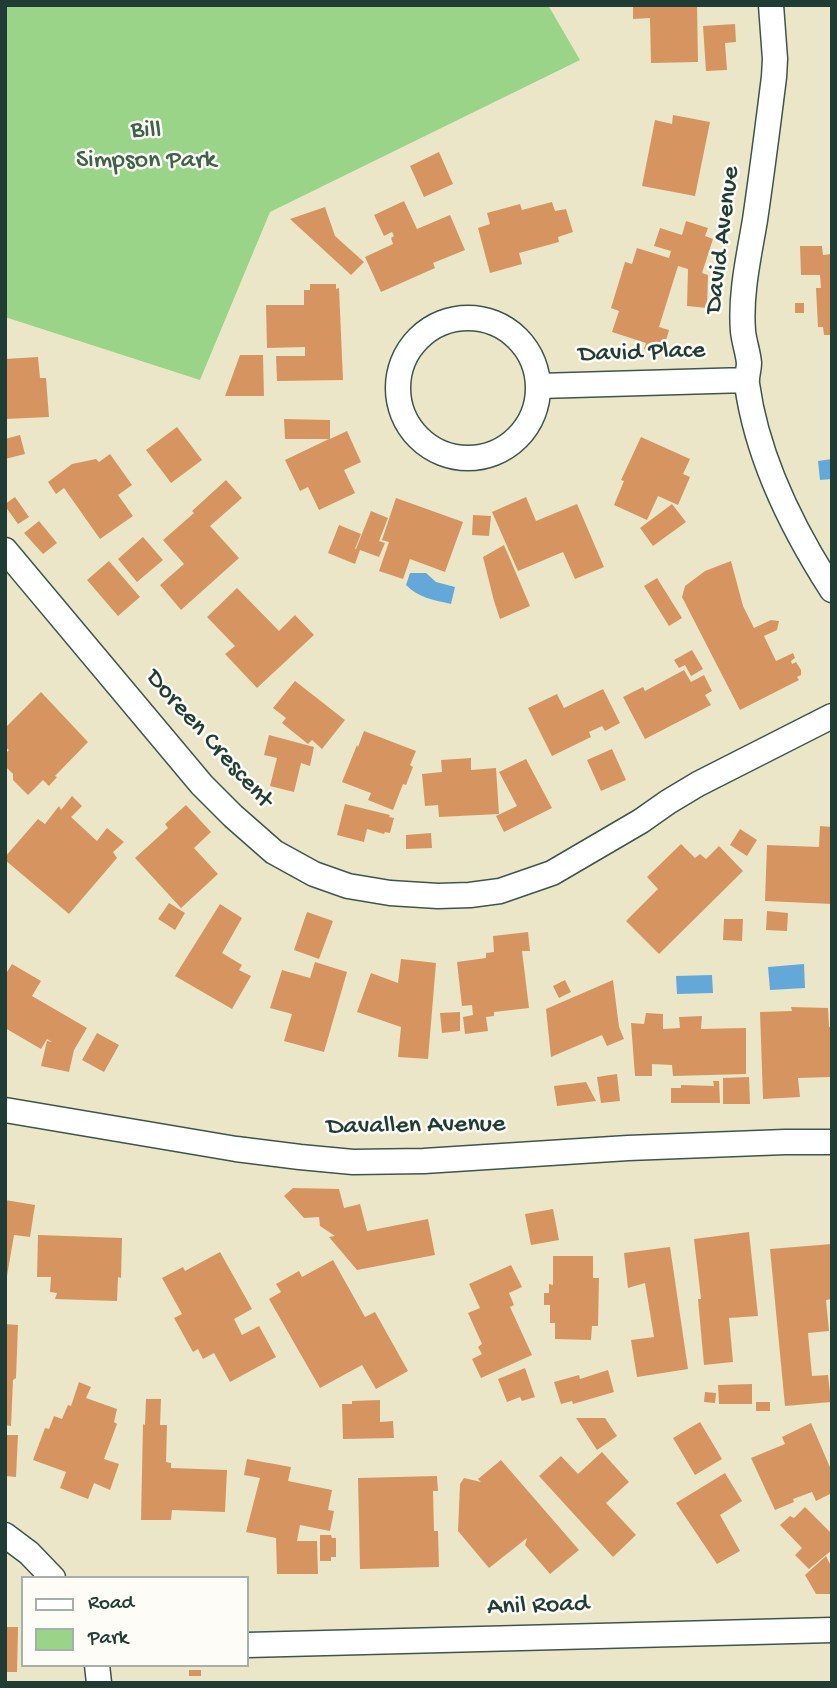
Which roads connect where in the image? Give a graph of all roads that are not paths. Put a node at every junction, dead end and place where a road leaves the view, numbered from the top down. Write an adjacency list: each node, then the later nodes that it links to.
1 (771, 5): 2 (street, David Avenue)
2 (747, 380): 3 (street, David Place); 5 (street, David Avenue)
3 (539, 386): 3 (street)
4 (5, 550): 6 (street, Doreen Crescent)
5 (832, 590)
6 (832, 716)
7 (5, 1110): 8 (street, Davallen Avenue)
8 (832, 1142)
9 (5, 1535): 10 (street)
10 (50, 1576)
11 (832, 1630): 12 (street, Anil Road)
12 (248, 1645)

